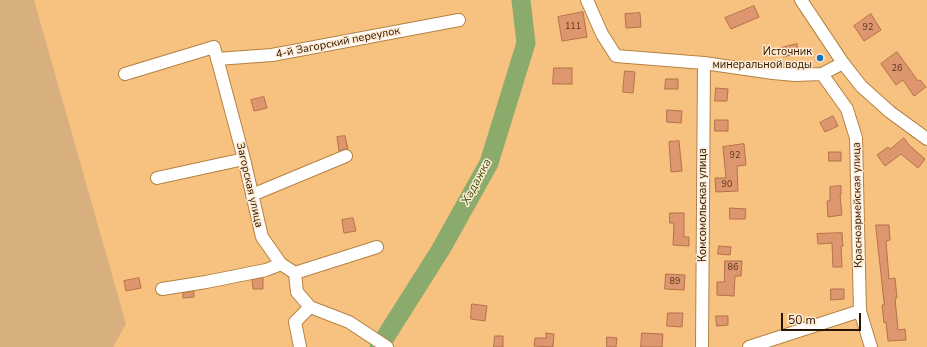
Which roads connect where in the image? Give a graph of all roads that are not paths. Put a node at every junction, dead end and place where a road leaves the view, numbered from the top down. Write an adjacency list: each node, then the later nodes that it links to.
1 (587, 0): 5 (street)
2 (802, 0): 6 (street)
3 (459, 20): 4 (street, 4-й Загорский переулок)
4 (215, 53): 7 (street, 4-й Загорский переулок); 11 (street, Загорская улица)
5 (704, 63): 8 (street); 22 (street, Комсомольская улица)
6 (843, 63): 8 (street); 9 (street)
7 (125, 74)
8 (822, 74): 19 (street, Красноармейская улица)
9 (927, 139)
10 (346, 156): 13 (street)
11 (244, 159): 12 (street); 13 (street, Загорская улица)
12 (157, 178)
13 (252, 195): 15 (street, Загорская улица)
14 (377, 247): 16 (street)
15 (281, 264): 16 (street, Загорская улица); 17 (street)
16 (295, 273): 18 (street)
17 (162, 289)
18 (310, 307): 20 (street); 21 (street)
19 (860, 311): 23 (street); 24 (street, Красноармейская улица)
20 (300, 347)
21 (387, 347)
22 (702, 347)
23 (749, 347)
24 (871, 347)

